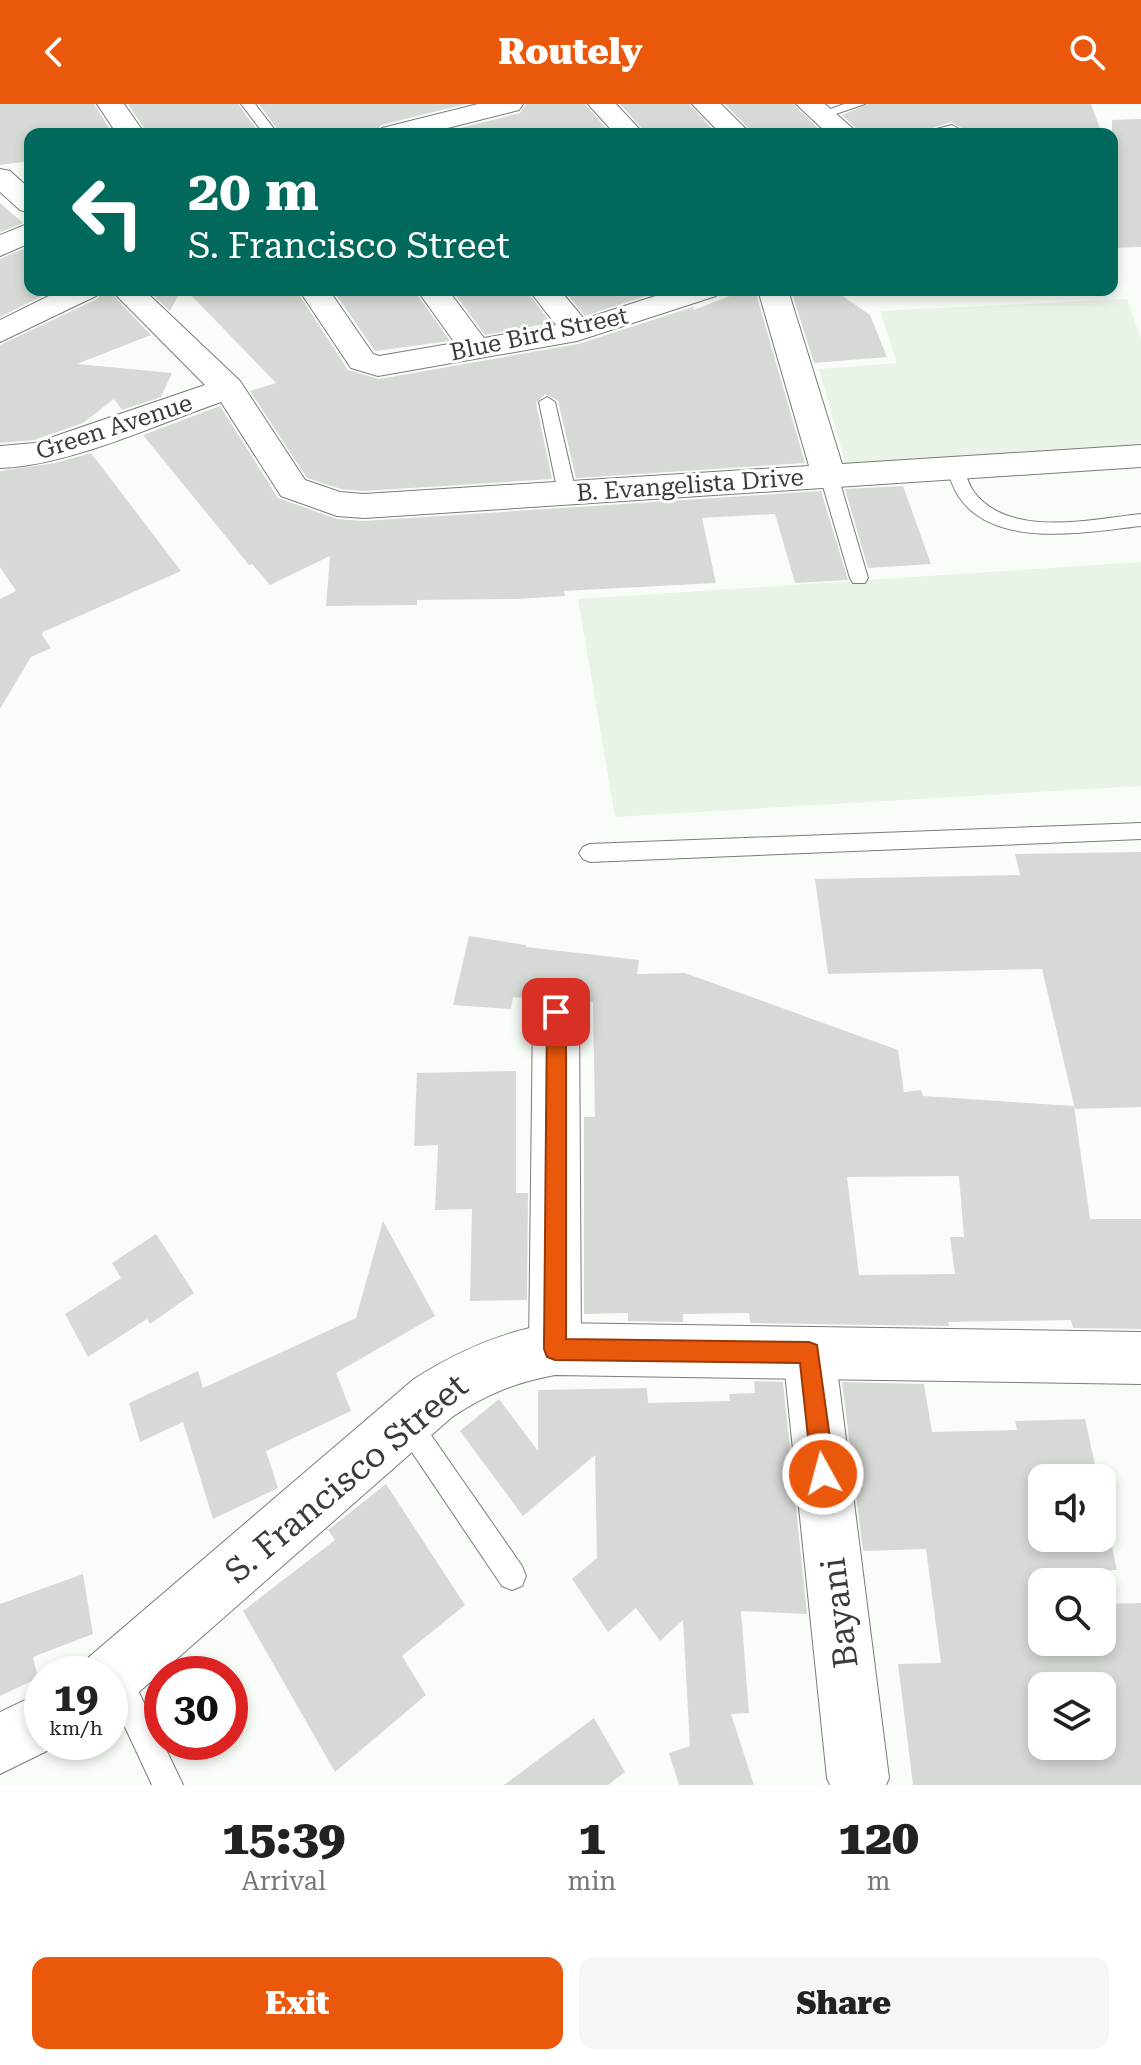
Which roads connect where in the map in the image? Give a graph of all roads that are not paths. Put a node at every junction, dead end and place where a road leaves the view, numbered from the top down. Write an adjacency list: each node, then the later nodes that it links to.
1 (110, 104): 8 (street)
2 (248, 104): 9 (lane)
3 (601, 104): 11 (street)
4 (705, 104): 12 (street)
5 (858, 104): 6 (lane)
6 (815, 109): 13 (street)
7 (506, 112): 10 (street)
8 (127, 128)
9 (266, 128)
10 (427, 128)
11 (624, 128)
12 (731, 128)
13 (838, 128)
14 (0, 177): 15 (street)
15 (24, 199)
16 (24, 235): 17 (street)
17 (0, 247)
18 (73, 296): 26 (street)
19 (132, 296): 28 (street, B. Evangelista Drive)
20 (318, 296): 27 (street, Blue Bird Street)
21 (436, 296): 27 (street)
22 (549, 296): 25 (street)
23 (668, 296): 25 (street, Blue Bird Street)
24 (775, 296): 33 (street)
25 (577, 331): 27 (street, Blue Bird Street)
26 (0, 332)
27 (475, 348)
28 (228, 388): 31 (street, Green Avenue); 34 (street, B. Evangelista Drive)
29 (547, 402): 34 (lane)
30 (1141, 456): 32 (street, B. Evangelista Drive)
31 (0, 457)
32 (955, 468): 33 (street, B. Evangelista Drive); 35 (lane)
33 (829, 476): 34 (street, B. Evangelista Drive); 36 (lane)
34 (567, 493)
35 (1141, 520)
36 (859, 578)
37 (1141, 831): 38 (lane)
38 (590, 853)
39 (556, 1012): 40 (street)
40 (555, 1349): 41 (street, S. Francisco Street); 43 (street, S. Francisco Street)
41 (809, 1353): 42 (street, S. Francisco Street); 49 (street, Bayani)
42 (1141, 1358)
43 (406, 1421): 44 (lane); 45 (street, S. Francisco Street)
44 (512, 1576)
45 (128, 1662)
46 (128, 1707): 50 (lane)
47 (24, 1731): 48 (street)
48 (0, 1744)
49 (858, 1778)
50 (168, 1785)

